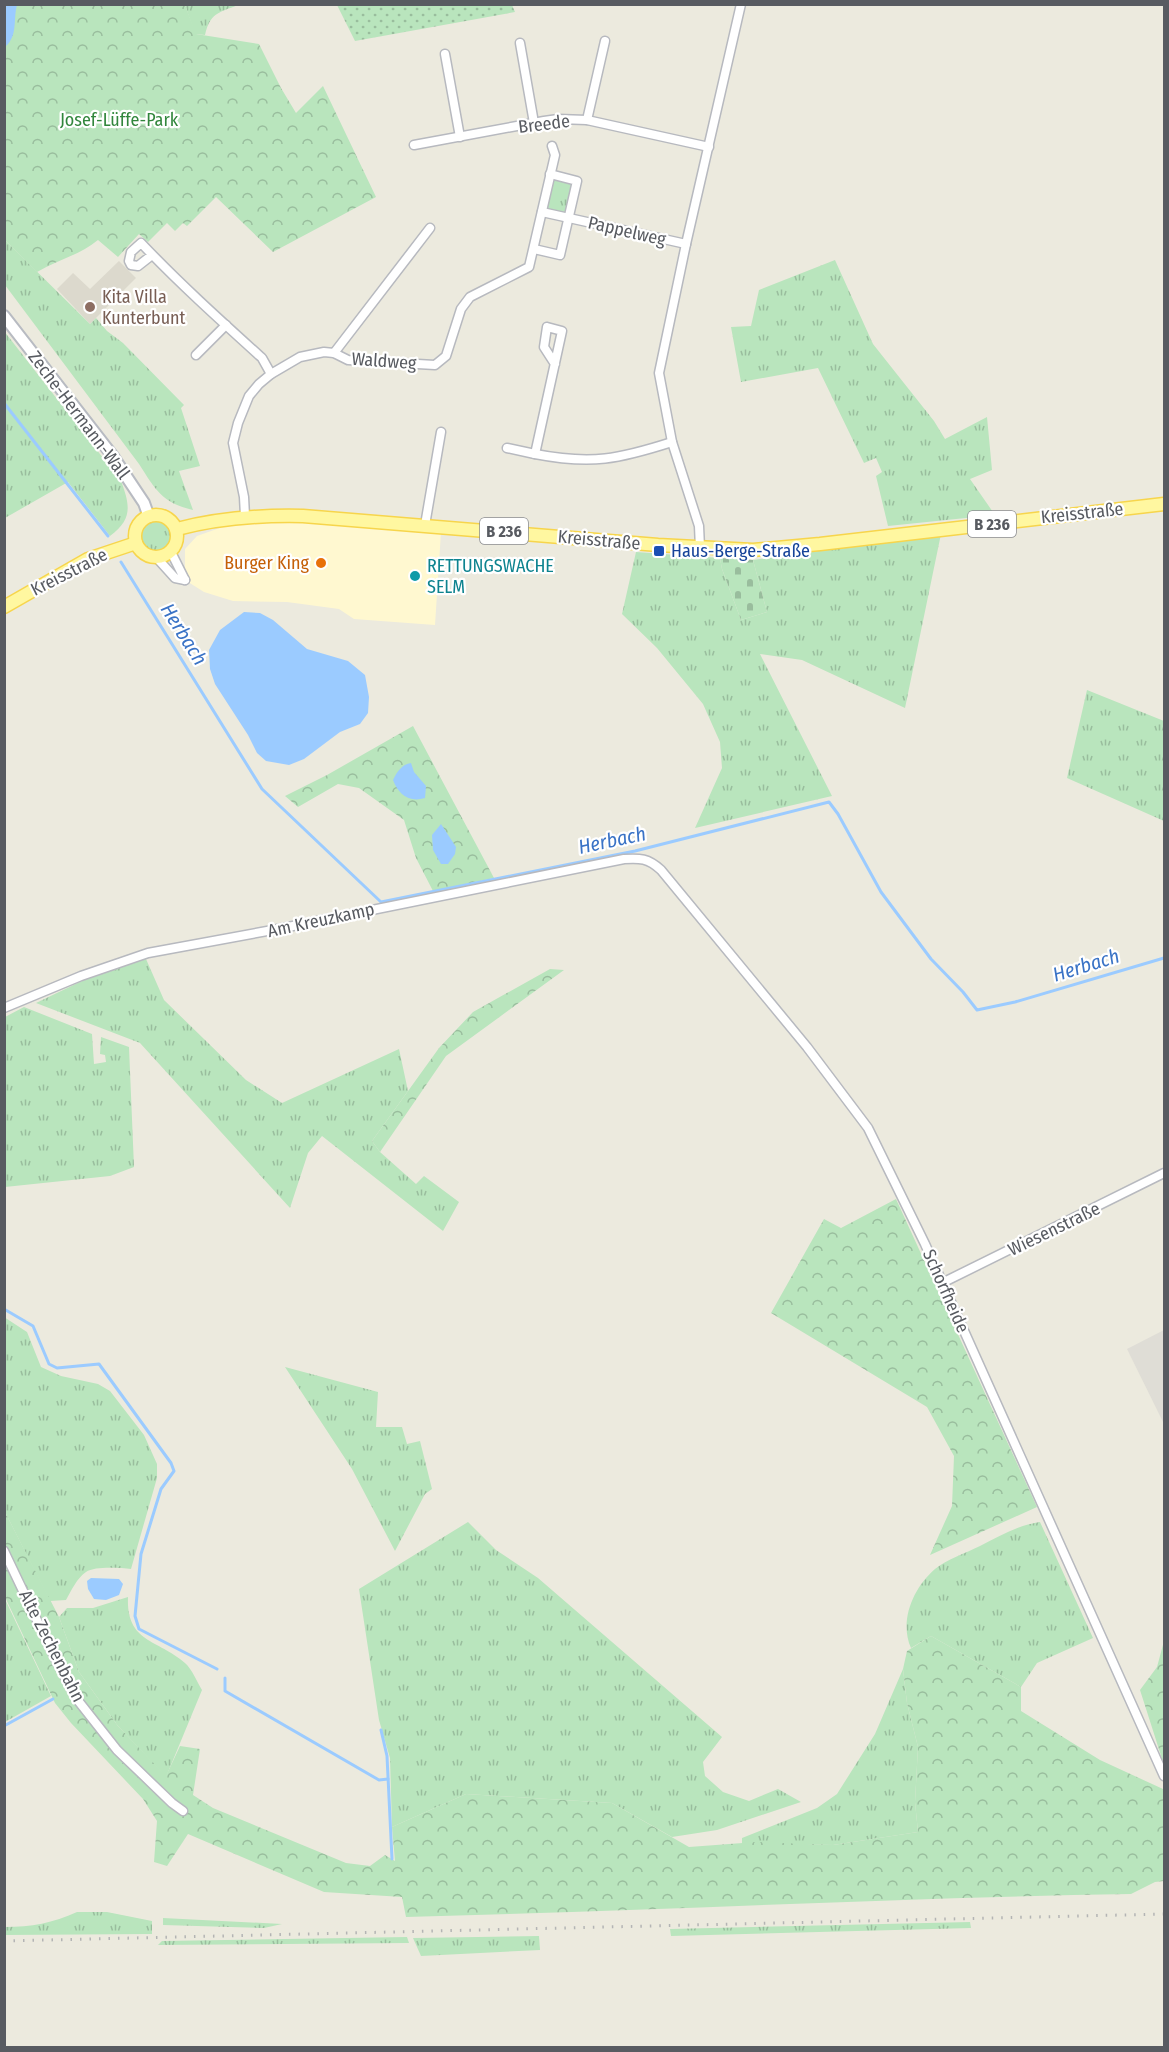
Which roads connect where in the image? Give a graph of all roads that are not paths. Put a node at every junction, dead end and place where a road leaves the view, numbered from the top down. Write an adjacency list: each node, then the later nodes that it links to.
1 (741, 4): 10 (street)
2 (604, 41): 5 (street)
3 (520, 43): 6 (street)
4 (445, 54): 7 (street)
5 (587, 120): 6 (street, Breede); 10 (street, Breede)
6 (534, 123): 7 (street, Breede)
7 (460, 137): 8 (street, Breede)
8 (414, 145)
9 (552, 146): 11 (street)
10 (709, 147): 15 (street)
11 (550, 174): 12 (street); 13 (street)
12 (542, 212): 13 (street, Pappelweg); 16 (street)
13 (568, 218): 15 (street, Pappelweg); 16 (street)
14 (430, 228): 20 (street, Waldweg)
15 (686, 244): 25 (street)
16 (534, 249): 20 (street, Waldweg)
17 (152, 255): 19 (street)
18 (4, 316): 29 (street, Zeche-Hermann-Wall)
19 (226, 325): 21 (street); 23 (street)
20 (334, 353): 23 (street, Waldweg)
21 (196, 355)
22 (555, 364): 27 (street)
23 (271, 374): 30 (street, Waldweg)
24 (441, 432): 31 (street)
25 (672, 442): 27 (street); 34 (street)
26 (507, 448): 27 (street)
27 (535, 454)
28 (1164, 504): 34 (main road, Kreisstraße / B 236)
29 (149, 516): 32 (main road); 33 (main road)
30 (245, 516): 31 (main road, Kreisstraße / B 236); 32 (main road, Kreisstraße / B 236)
31 (424, 525): 34 (main road, Kreisstraße / B 236)
32 (177, 529): 35 (main road)
33 (136, 543): 36 (main road); 37 (main road, Kreisstraße)
34 (700, 548)
35 (171, 552): 36 (main road); 36 (street)
36 (156, 557)
37 (4, 607)
38 (645, 859): 39 (street, Am Kreuzkamp); 41 (street, Schorfheide)
39 (4, 1008)
40 (1164, 1173): 41 (street, Wiesenstraße)
41 (942, 1283): 43 (street, Schorfheide)
42 (4, 1551): 44 (street, Alte Zechenbahn)
43 (1164, 1776)
44 (183, 1811)

